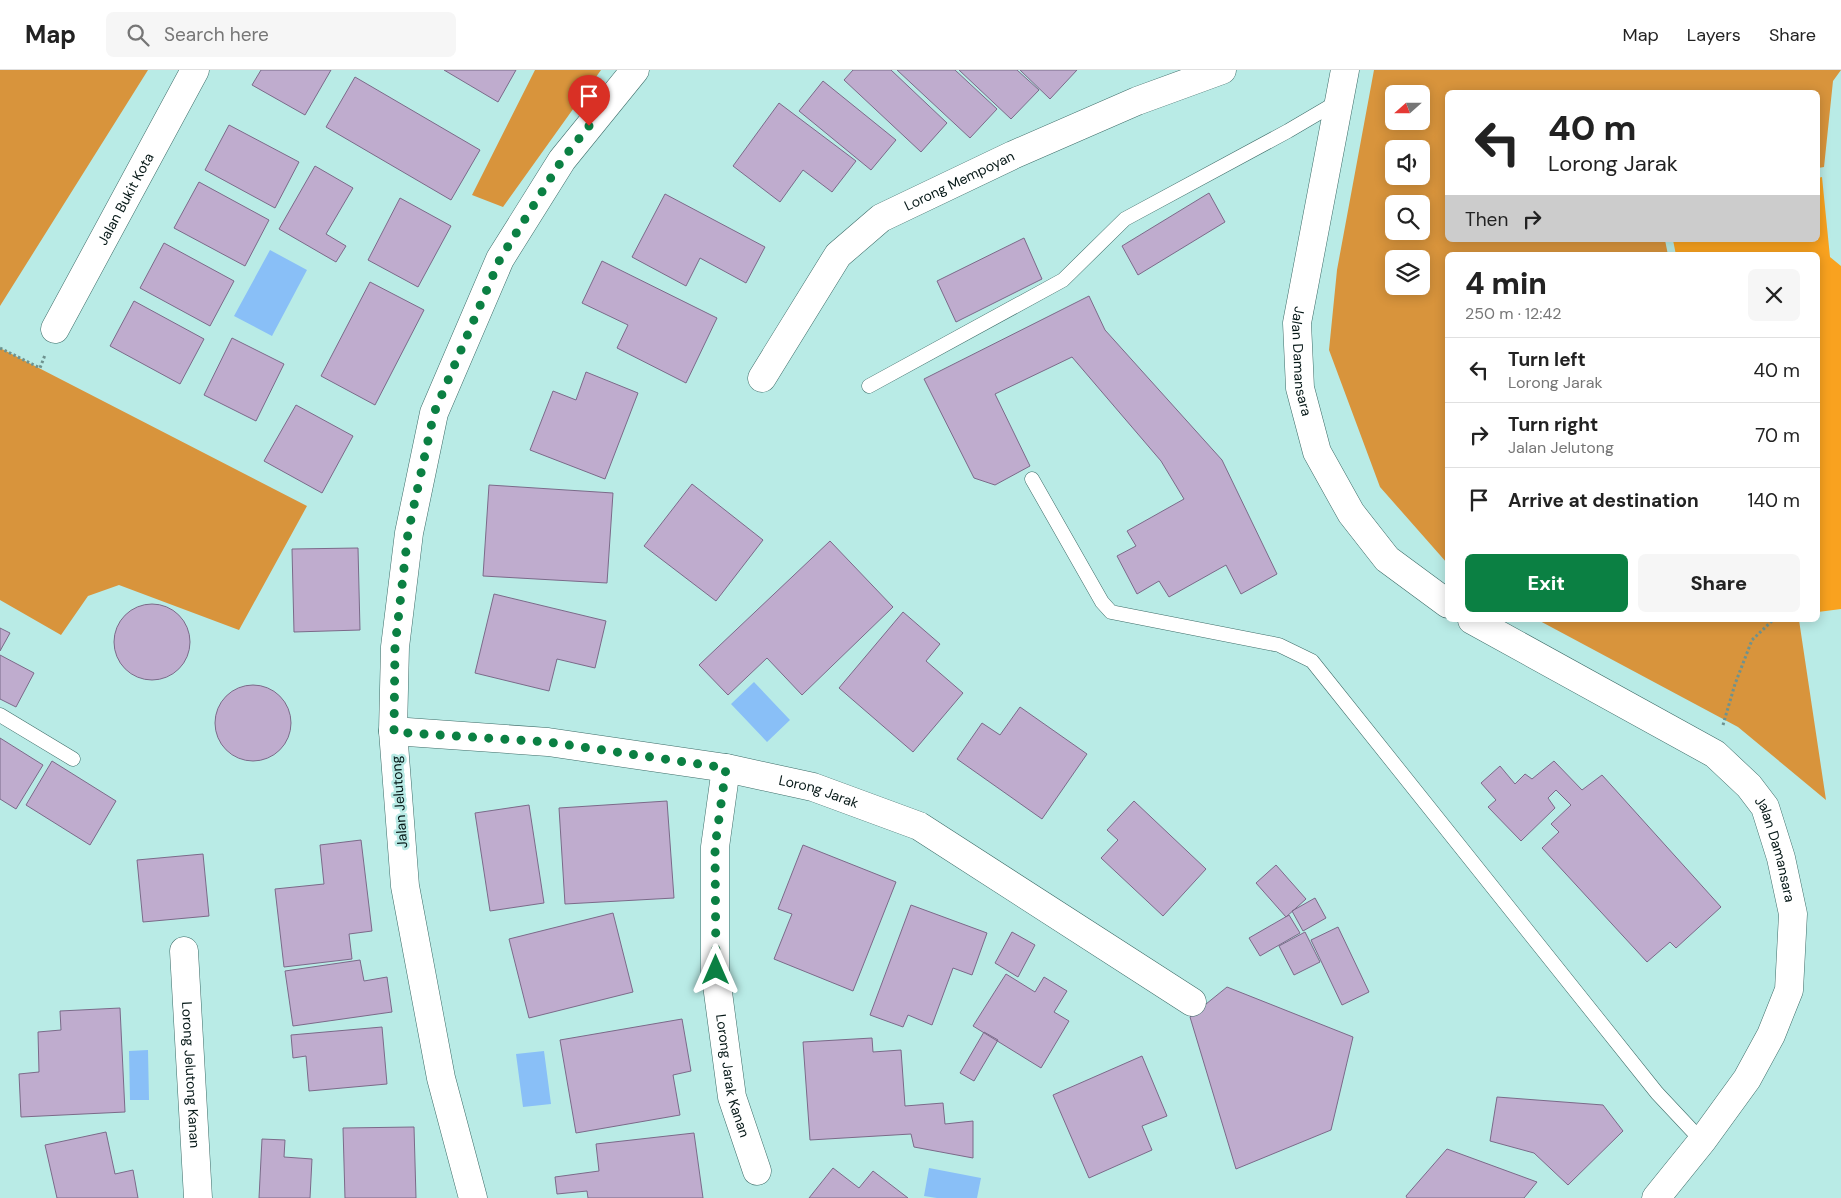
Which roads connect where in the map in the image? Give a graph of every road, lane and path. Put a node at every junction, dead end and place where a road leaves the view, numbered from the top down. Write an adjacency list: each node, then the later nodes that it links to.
1 (195, 70): 6 (street, Jalan Bukit Kota)
2 (635, 70): 15 (street, Jalan Jelutong)
3 (1222, 70): 8 (street, Lorong Mempoyan)
4 (1345, 70): 5 (street, Jalan Damansara)
5 (1339, 100): 9 (lane); 11 (street, Jalan Damansara)
6 (55, 329): 7 (path)
7 (0, 348)
8 (762, 378)
9 (869, 386)
10 (1032, 479): 21 (lane)
11 (1445, 602)
12 (1476, 622): 16 (street, Jalan Damansara)
13 (1771, 622): 16 (path)
14 (0, 715): 17 (lane)
15 (394, 732): 18 (street, Lorong Jarak); 24 (street, Jalan Jelutong)
16 (1715, 754): 21 (street, Jalan Damansara)
17 (73, 759)
18 (726, 768): 20 (street, Lorong Jarak); 22 (street, Lorong Jarak Kanan)
19 (184, 951): 23 (street, Lorong Jelutong Kanan)
20 (1192, 1002)
21 (1702, 1141): 25 (street, Jalan Damansara)
22 (757, 1171)
23 (198, 1198)
24 (473, 1198)
25 (1656, 1198)

